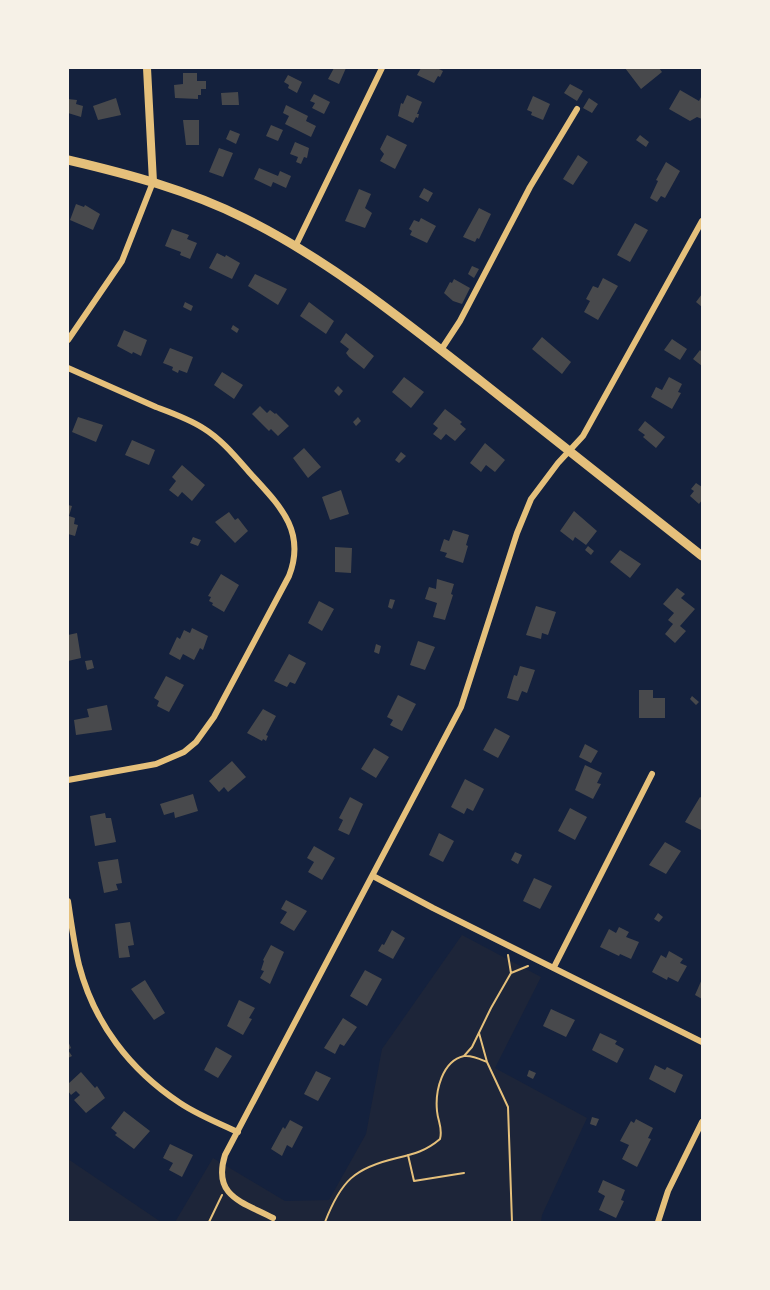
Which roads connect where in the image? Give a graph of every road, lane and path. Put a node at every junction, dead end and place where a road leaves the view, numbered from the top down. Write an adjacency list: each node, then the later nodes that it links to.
1 (147, 68): 5 (street)
2 (382, 68): 7 (street)
3 (577, 109): 9 (street)
4 (68, 160): 5 (main road)
5 (153, 182): 7 (main road); 8 (street)
6 (702, 221): 11 (street)
7 (296, 245): 9 (main road)
8 (68, 340)
9 (441, 350): 11 (main road)
10 (68, 368): 14 (street)
11 (569, 451): 12 (main road); 15 (street)
12 (702, 556)
13 (652, 774): 19 (street)
14 (68, 780)
15 (373, 876): 19 (street); 26 (street)
16 (68, 901): 26 (street)
17 (508, 954): 20 (path)
18 (529, 965): 20 (path)
19 (554, 968): 22 (street)
20 (511, 973): 21 (path)
21 (479, 1032): 23 (path); 24 (path)
22 (702, 1042)
23 (464, 1056): 24 (path); 27 (path)
24 (487, 1062): 33 (path)
25 (702, 1122): 34 (street)
26 (238, 1132): 29 (street)
27 (408, 1155): 28 (path); 32 (path)
28 (464, 1173)
29 (226, 1189): 30 (street); 31 (path)
30 (273, 1218)
31 (209, 1222)
32 (325, 1222)
33 (512, 1222)
34 (658, 1222)

